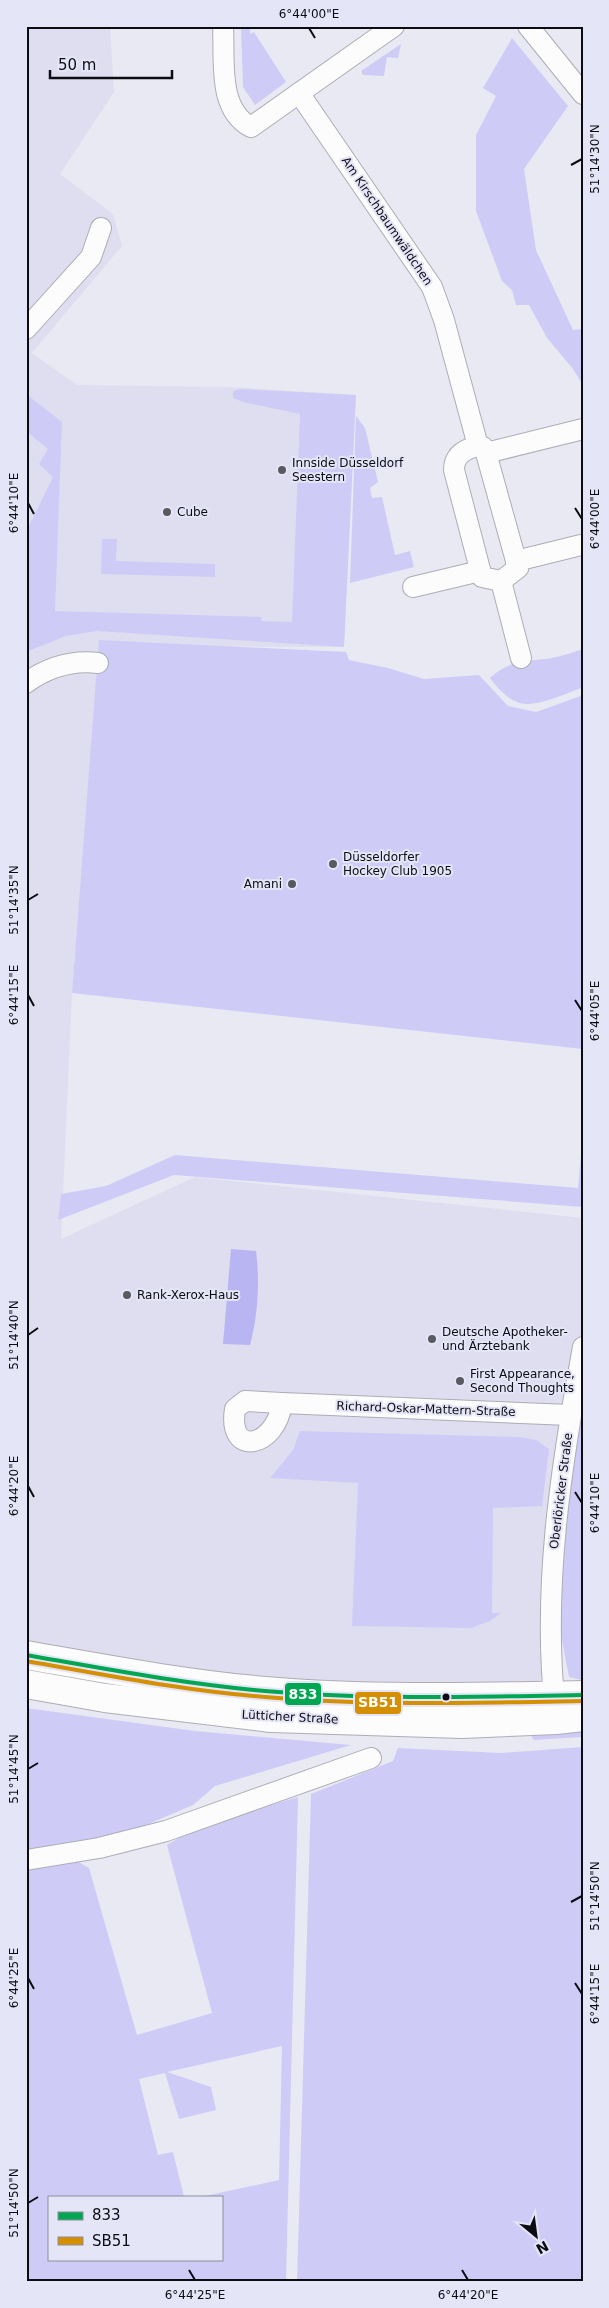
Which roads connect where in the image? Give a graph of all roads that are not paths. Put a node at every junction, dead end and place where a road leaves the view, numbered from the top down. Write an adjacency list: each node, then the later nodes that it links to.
1 (222, 26): 4 (street)
2 (394, 26): 4 (street)
3 (528, 26): 5 (street)
4 (299, 93): 9 (street, Am Kirschbaumwäldchen)
5 (583, 94)
6 (101, 228): 7 (street)
7 (26, 329)
8 (583, 429): 9 (street)
9 (482, 449): 11 (street, Am Kirschbaumwäldchen); 12 (street)
10 (581, 545): 11 (street)
11 (516, 561): 13 (street)
12 (480, 571): 13 (street); 14 (street)
13 (501, 581): 15 (street)
14 (413, 587)
15 (521, 658)
16 (98, 663): 17 (street)
17 (26, 684)
18 (583, 1347): 20 (street, Oberlöricker Straße)
19 (282, 1403): 20 (street, Richard-Oskar-Mattern-Straße)
20 (570, 1415): 24 (street, Oberlöricker Straße)
21 (26, 1655): 24 (main road, Lütticher Straße)
22 (26, 1684): 24 (main road, Lütticher Straße)
23 (583, 1694): 24 (main road)
24 (555, 1708): 25 (main road)
25 (583, 1717)
26 (371, 1758): 27 (street)
27 (26, 1860)

